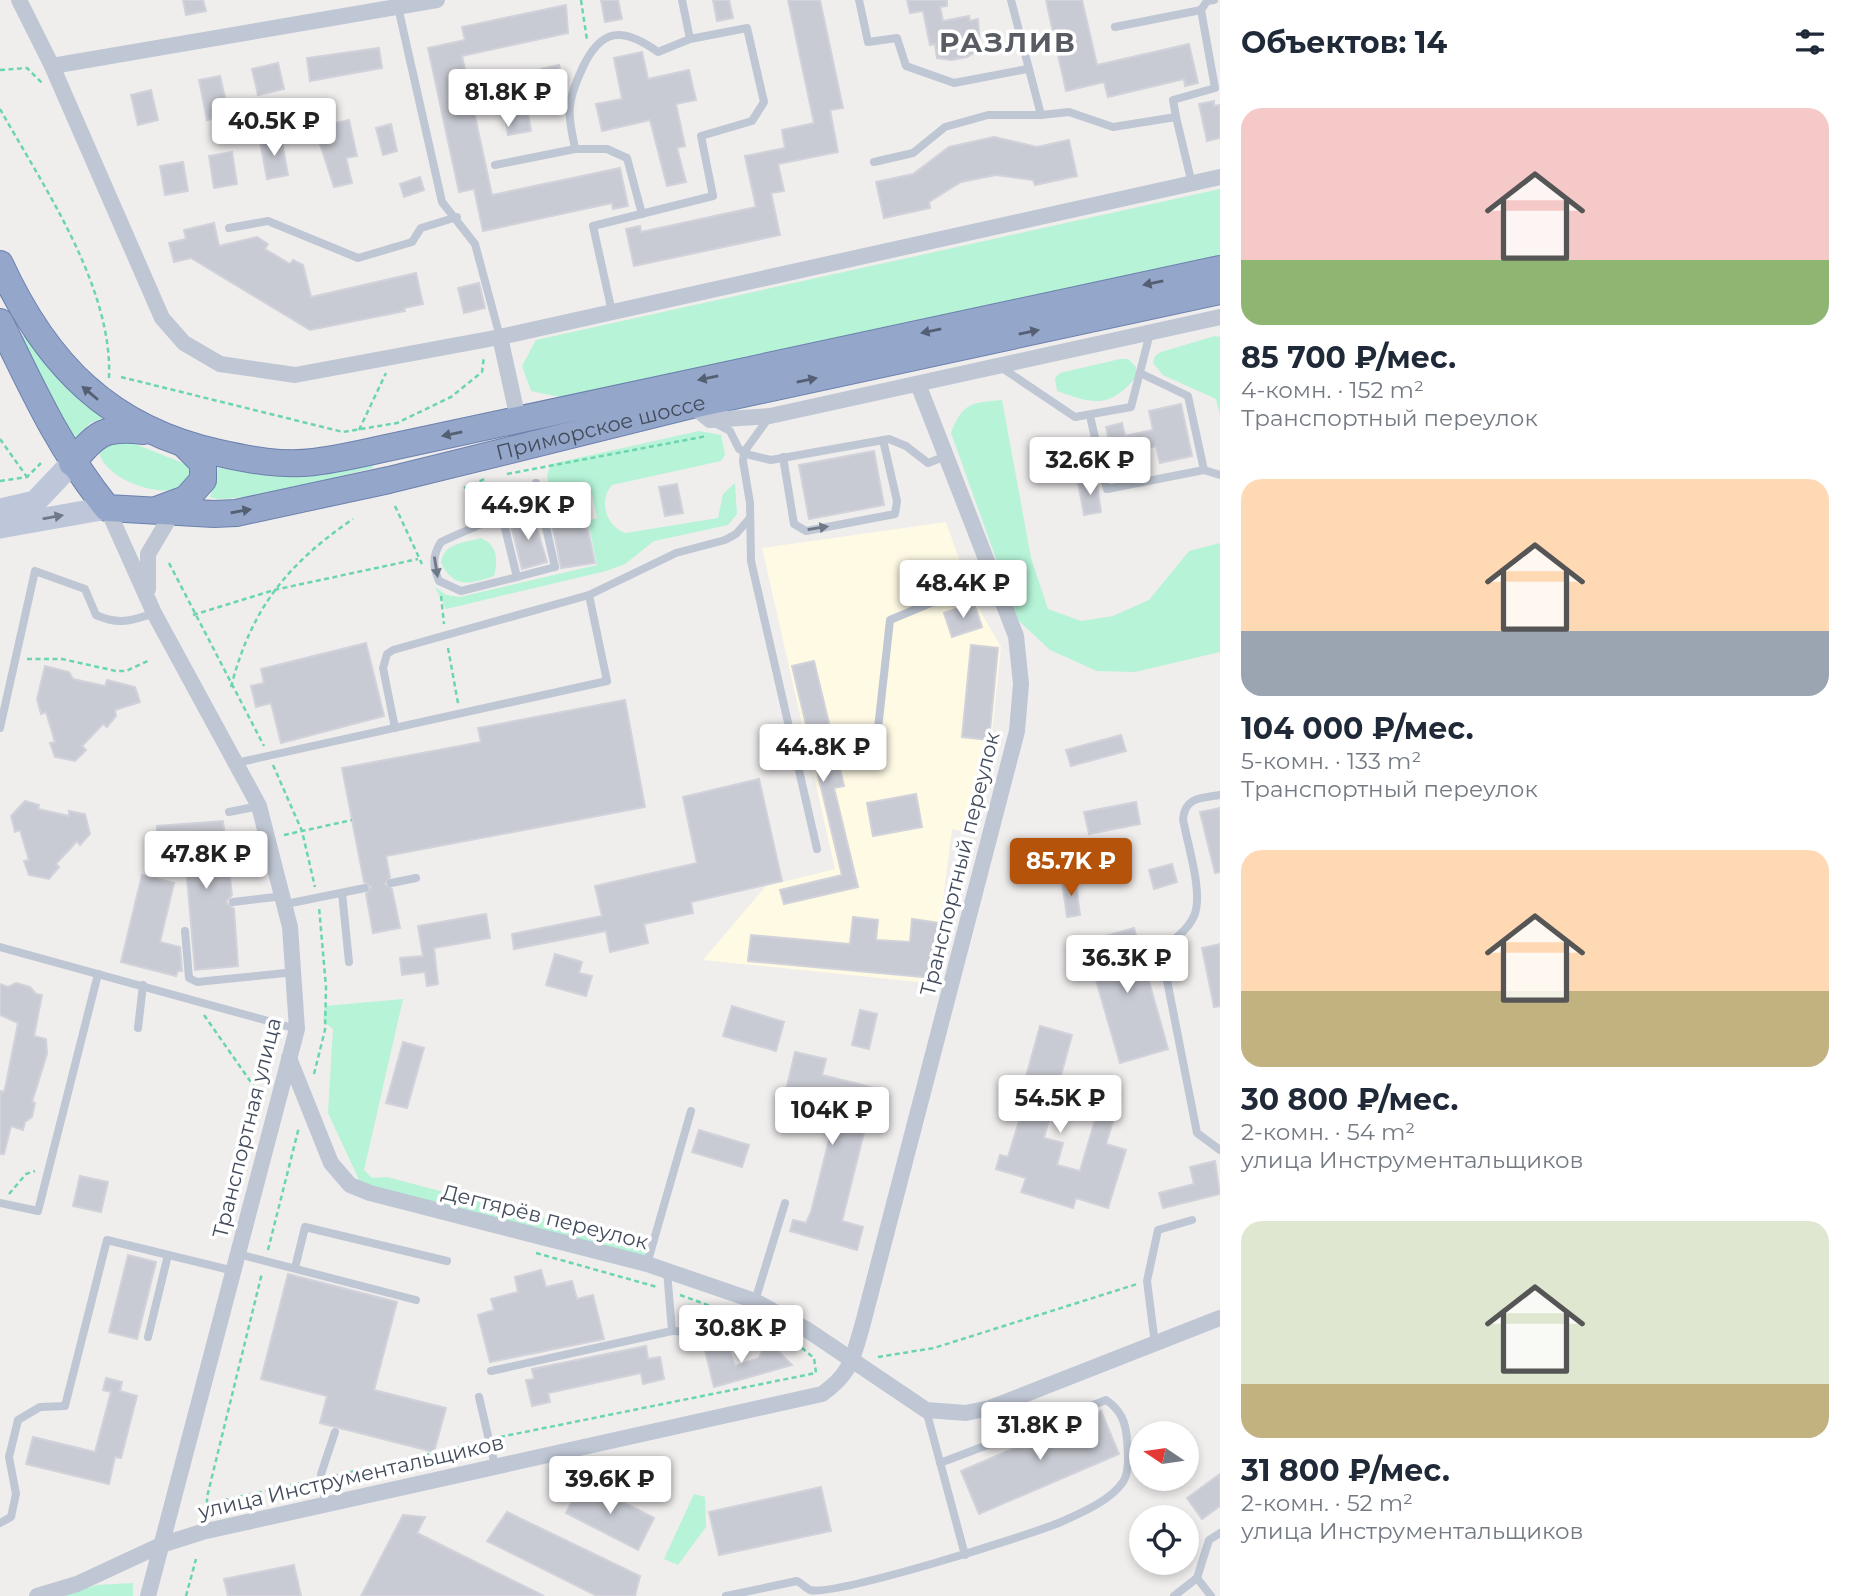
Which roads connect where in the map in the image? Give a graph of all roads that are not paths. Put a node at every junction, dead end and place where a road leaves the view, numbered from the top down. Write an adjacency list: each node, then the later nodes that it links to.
1 (19, 0): 12 (street)
2 (437, 0): 7 (street)
3 (682, 0): 10 (lane)
4 (859, 0): 11 (lane)
5 (1011, 0): 11 (lane)
6 (1214, 0): 8 (lane)
7 (398, 7): 12 (street); 21 (lane)
8 (1201, 10): 9 (lane); 14 (lane)
9 (1115, 27)
10 (690, 39): 15 (lane); 20 (lane)
11 (1027, 69): 13 (lane)
12 (55, 73): 30 (street)
13 (1041, 115): 14 (lane); 16 (lane)
14 (1176, 117): 19 (lane)
15 (575, 149): 17 (lane); 20 (lane)
16 (874, 162)
17 (495, 165)
18 (1220, 177): 19 (street)
19 (1192, 184): 26 (street)
20 (642, 214): 26 (lane)
21 (457, 217): 22 (lane); 30 (lane)
22 (229, 228)
23 (0, 264): 38 (highway, Приморское шоссе, one-way to 23)
24 (1220, 269): 36 (highway, Приморское шоссе, one-way to 36)
25 (1220, 290): 37 (highway, Приморское шоссе, one-way to 25)
26 (612, 312): 30 (street)
27 (1220, 317): 29 (street)
28 (0, 321): 44 (highway)
29 (1150, 332): 31 (street); 32 (lane)
30 (500, 337): 36 (street)
31 (999, 366): 33 (street); 35 (lane)
32 (1140, 373): 35 (lane); 45 (lane)
33 (918, 384): 34 (street); 42 (street, Транспортный переулок)
34 (770, 416): 37 (street); 41 (lane)
35 (1090, 416): 45 (lane)
36 (518, 419): 40 (highway, Приморское шоссе, one-way to 40)
37 (704, 420): 41 (lane); 50 (highway, Приморское шоссе, one-way to 37)
38 (146, 431): 40 (highway, Приморское шоссе); 44 (highway)
39 (883, 440): 42 (lane); 43 (lane); 43 (lane, one-way to 39)
40 (186, 446): 50 (highway)
41 (744, 452): 43 (lane); 53 (lane)
42 (946, 456): 56 (street, Транспортный переулок)
43 (783, 457)
44 (72, 463): 47 (highway); 49 (main road)
45 (1204, 470): 46 (lane)
46 (1220, 475)
47 (107, 508): 50 (highway, Приморское шоссе); 54 (main road, one-way to 47); 58 (street, Транспортная улица)
48 (577, 509): 52 (lane)
49 (0, 510)
50 (163, 511): 58 (street, Транспортная улица)
51 (500, 512): 52 (lane); 55 (lane); 55 (lane, one-way to 55)
52 (544, 516): 55 (lane)
53 (749, 519): 57 (lane); 66 (lane)
54 (0, 527)
55 (517, 577)
56 (993, 577): 61 (lane); 101 (street, Транспортный переулок)
57 (589, 595): 60 (lane); 60 (lane)
58 (153, 609): 59 (lane); 62 (street, Транспортная улица)
59 (0, 728)
60 (395, 728): 62 (lane)
61 (875, 756)
62 (236, 763): 64 (street, Транспортная улица)
63 (1220, 795): 83 (lane)
64 (259, 806): 65 (lane); 71 (street, Транспортная улица)
65 (229, 812)
66 (817, 849)
67 (416, 878): 68 (lane)
68 (391, 883)
69 (365, 888): 70 (lane)
70 (342, 893): 71 (lane); 75 (lane)
71 (285, 900): 72 (lane); 76 (street, Транспортная улица)
72 (233, 902)
73 (185, 931): 76 (lane)
74 (0, 947): 77 (lane)
75 (349, 962)
76 (295, 972): 80 (street, Транспортная улица)
77 (99, 974): 78 (lane); 84 (lane)
78 (143, 985): 79 (lane); 80 (lane)
79 (138, 1028)
80 (297, 1029): 81 (street, Транспортная улица)
81 (289, 1058): 87 (street, Транспортная улица); 90 (street, Дегтярёв переулок)
82 (691, 1111): 90 (lane)
83 (1220, 1150)
84 (1, 1203)
85 (785, 1203): 95 (lane)
86 (1192, 1220): 100 (lane)
87 (238, 1254): 91 (lane); 92 (street, Транспортная улица)
88 (167, 1255): 92 (lane); 98 (lane); 109 (lane)
89 (447, 1261): 91 (lane)
90 (647, 1264): 93 (street, Дегтярёв переулок)
91 (295, 1268): 94 (lane)
92 (234, 1271): 111 (street, Транспортная улица)
93 (667, 1271): 95 (street, Дегтярёв переулок); 97 (lane)
94 (416, 1300)
95 (755, 1301): 101 (street, Дегтярёв переулок)
96 (1220, 1318): 100 (street)
97 (672, 1331): 99 (lane); 102 (lane)
98 (148, 1337)
99 (744, 1341)
100 (1155, 1344): 104 (street)
101 (852, 1361): 104 (street); 107 (street, улица Инструментальщиков)
102 (491, 1371)
103 (479, 1397): 107 (lane)
104 (926, 1410): 106 (lane)
105 (335, 1432): 108 (lane)
106 (940, 1462): 112 (lane); 112 (lane)
107 (495, 1466): 108 (street, улица Инструментальщиков)
108 (325, 1504): 111 (street, улица Инструментальщиков)
109 (0, 1523)
110 (1220, 1533): 113 (lane)
111 (161, 1545): 114 (street, улица Инструментальщиков); 115 (street, Транспортная улица)
112 (965, 1555): 116 (lane)
113 (1198, 1578): 117 (lane); 118 (lane)
114 (37, 1596)
115 (148, 1596)
116 (726, 1596)
117 (1174, 1596)
118 (1211, 1596)

